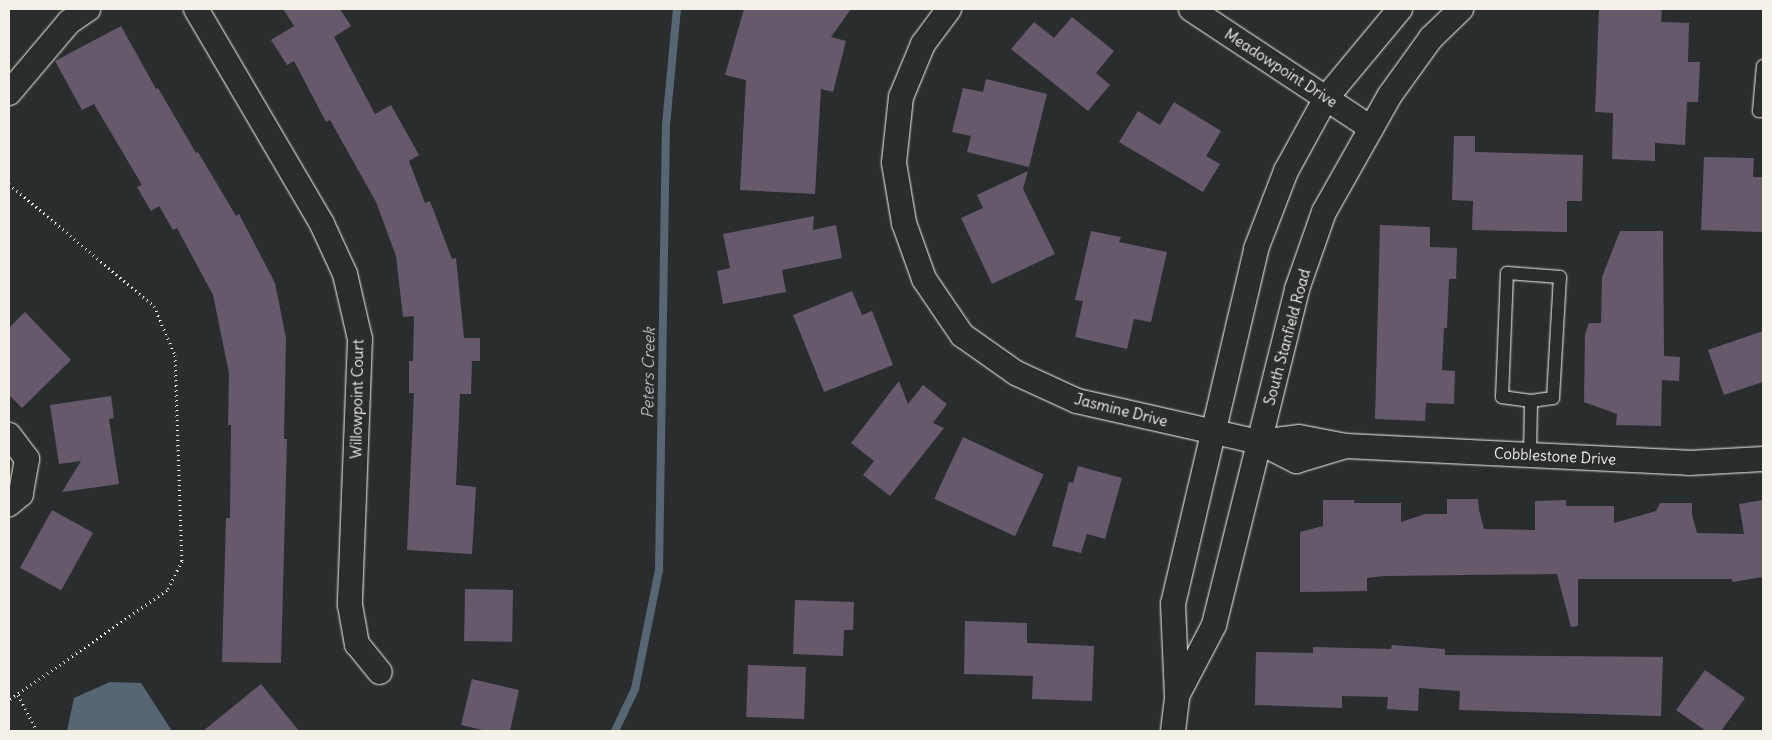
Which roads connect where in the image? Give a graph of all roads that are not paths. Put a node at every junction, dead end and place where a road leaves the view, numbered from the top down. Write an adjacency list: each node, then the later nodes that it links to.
1 (88, 9): 8 (street)
2 (196, 9): 19 (street, Willowpoint Court)
3 (949, 9): 13 (street, Jasmine Drive)
4 (1191, 9): 9 (street, Meadowpoint Drive)
5 (1400, 9): 9 (street, South Stanfield Road)
6 (1461, 9): 11 (street, South Stanfield Road)
7 (1763, 66): 10 (lane)
8 (9, 93)
9 (1326, 98): 11 (street, Meadowpoint Drive); 13 (street, South Stanfield Road)
10 (1763, 111)
11 (1371, 128): 15 (street, South Stanfield Road)
12 (1531, 401): 12 (lane); 16 (lane)
13 (1212, 431): 15 (street, Jasmine Drive); 20 (street, South Stanfield Road)
14 (9, 436): 18 (street)
15 (1259, 442): 16 (street, Cobblestone Drive); 20 (street, South Stanfield Road)
16 (1530, 455): 17 (street, Cobblestone Drive)
17 (1763, 459)
18 (9, 504)
19 (380, 672)
20 (1177, 696): 21 (street, South Stanfield Road)
21 (1173, 731)

